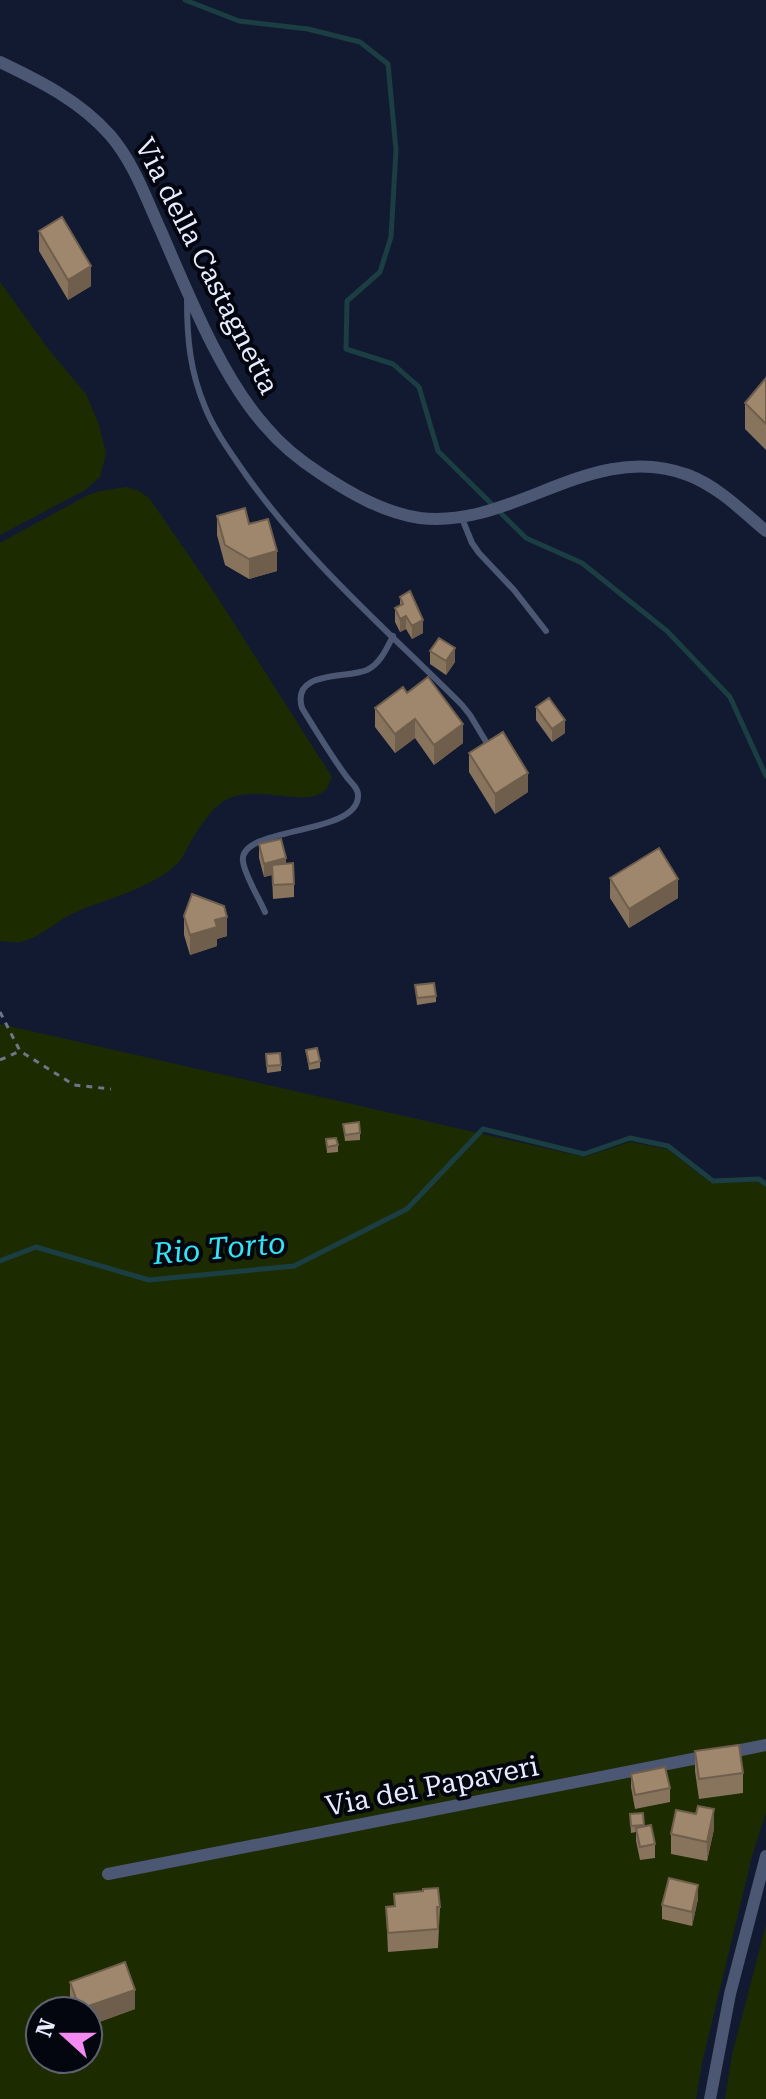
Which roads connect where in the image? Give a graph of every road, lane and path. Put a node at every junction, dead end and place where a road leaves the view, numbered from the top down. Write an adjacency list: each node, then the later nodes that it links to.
1 (0, 62): 2 (street, Via della Castagnetta)
2 (187, 291): 3 (street, Via della Castagnetta); 6 (lane)
3 (461, 516): 4 (street, Via della Castagnetta); 5 (lane)
4 (766, 531)
5 (546, 631)
6 (393, 636): 7 (lane); 8 (lane)
7 (488, 745)
8 (265, 912)
9 (0, 1012): 10 (path)
10 (20, 1051): 11 (path); 12 (path)
11 (0, 1060)
12 (111, 1089)
13 (766, 1745): 15 (street, Via dei Papaveri)
14 (766, 1856): 16 (street)
15 (108, 1874)
16 (710, 2099)

